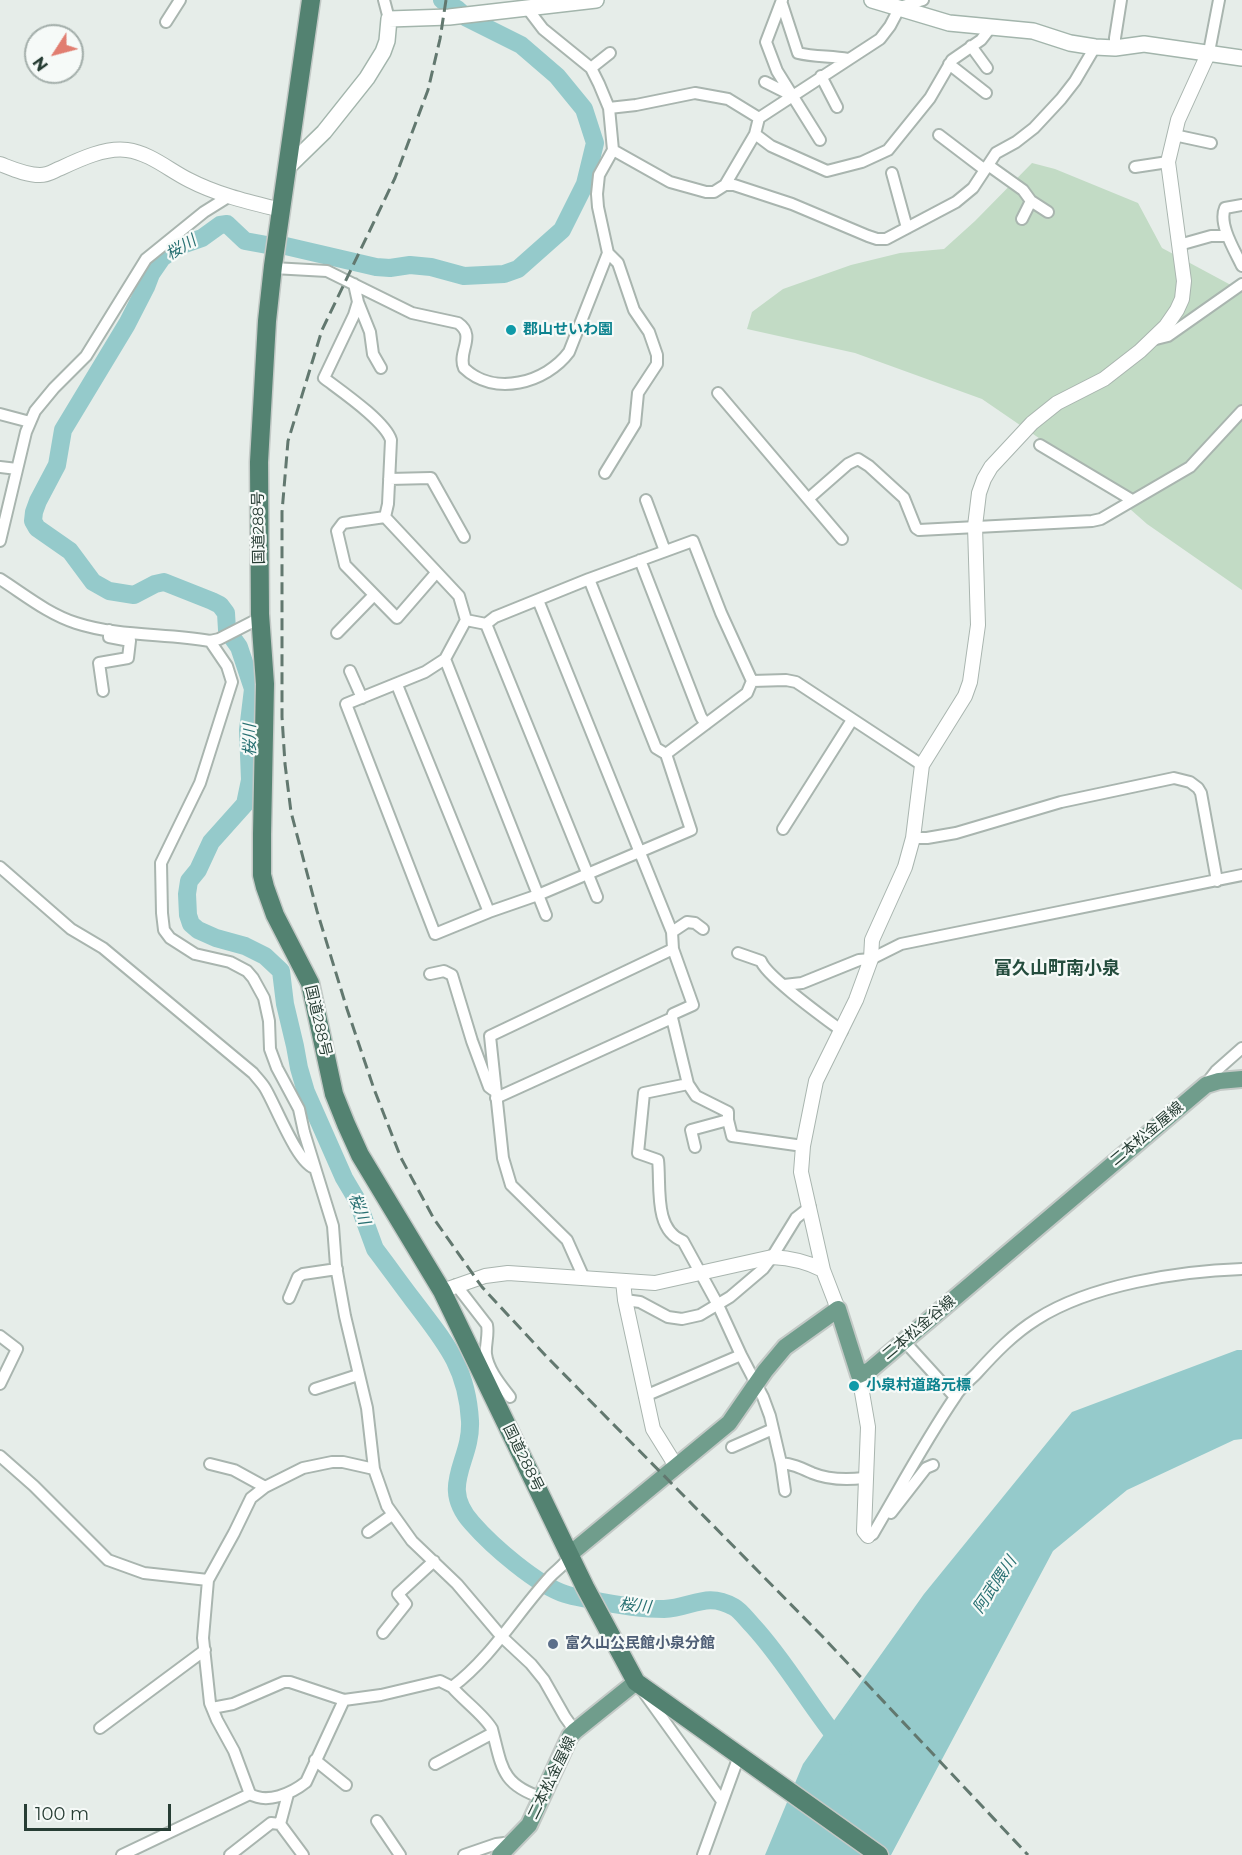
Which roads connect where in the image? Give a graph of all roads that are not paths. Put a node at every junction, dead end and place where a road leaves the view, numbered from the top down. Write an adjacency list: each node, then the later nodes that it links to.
1 (180, 0): 13 (street)
2 (310, 0): 42 (highway, 国道288号)
3 (384, 0): 12 (street)
4 (596, 0): 11 (main road)
5 (872, 0): 10 (main road)
6 (923, 0): 10 (street)
7 (1121, 0): 17 (street)
8 (1220, 0): 18 (street)
9 (782, 2): 21 (street); 28 (street)
10 (901, 4): 14 (main road); 21 (street)
11 (520, 6): 12 (main road); 23 (street)
12 (389, 19): 42 (main road)
13 (166, 22)
14 (991, 27): 15 (street); 16 (main road)
15 (971, 46): 22 (street); 24 (street)
16 (1095, 47): 17 (main road); 41 (street)
17 (1115, 48): 18 (main road)
18 (1209, 52): 20 (main road); 34 (street)
19 (610, 53): 23 (street)
20 (1242, 58)
21 (848, 59): 25 (street)
22 (949, 64): 27 (street); 32 (street)
23 (591, 68): 30 (street)
24 (987, 68)
25 (821, 76): 28 (street); 29 (street)
26 (765, 82): 28 (street)
27 (986, 93)
28 (792, 95): 31 (street); 35 (street)
29 (837, 107)
30 (609, 108): 31 (street); 37 (street)
31 (759, 118): 32 (street)
32 (755, 134): 45 (street)
33 (939, 135): 41 (street)
34 (1174, 135): 36 (street); 38 (street)
35 (820, 140)
36 (1211, 143)
37 (613, 150): 44 (street); 56 (street)
38 (1168, 162): 40 (street); 55 (street)
39 (0, 164): 47 (street)
40 (1135, 167)
41 (986, 168): 48 (street); 53 (street)
42 (286, 169): 51 (highway, 国道288号)
43 (892, 174): 53 (street)
44 (667, 181): 45 (street); 46 (street)
45 (725, 185): 53 (street)
46 (665, 194)
47 (228, 197): 51 (street); 67 (street)
48 (1031, 201): 50 (street); 52 (street)
49 (1242, 205): 54 (street)
50 (1048, 212)
51 (280, 216): 58 (highway, 国道288号)
52 (1022, 219)
53 (907, 228)
54 (1227, 236): 55 (street); 57 (street)
55 (1179, 245): 62 (street)
56 (608, 253): 59 (street); 71 (street)
57 (1242, 266)
58 (273, 267): 59 (street); 89 (highway, 国道288号)
59 (354, 284): 61 (street)
60 (1242, 284): 62 (street)
61 (358, 302): 63 (street); 72 (street)
62 (1152, 340): 78 (street)
63 (381, 368)
64 (718, 393): 73 (street)
65 (1242, 411): 75 (street)
66 (0, 414): 67 (street)
67 (30, 422): 70 (street)
68 (1040, 445): 75 (street)
69 (0, 467): 70 (street)
70 (17, 469): 76 (street)
71 (604, 473)
72 (389, 479): 77 (street); 79 (street)
73 (808, 499): 78 (street); 80 (street)
74 (646, 500): 82 (street)
75 (1132, 500): 78 (street)
76 (4, 510): 81 (street)
77 (385, 516): 84 (street); 87 (street)
78 (975, 526): 104 (street)
79 (464, 537)
80 (842, 539)
81 (0, 541)
82 (665, 551): 83 (street); 97 (street)
83 (640, 560): 86 (street); 102 (street)
84 (436, 573): 87 (street); 90 (street)
85 (0, 579): 92 (street)
86 (589, 579): 88 (street); 103 (street)
87 (374, 595): 93 (street)
88 (538, 600): 91 (street); 107 (street)
89 (260, 618): 94 (street); 143 (highway, 国道288号)
90 (466, 620): 91 (street); 95 (street)
91 (486, 624): 109 (street)
92 (109, 630): 94 (street); 99 (street)
93 (337, 633)
94 (215, 640): 133 (street)
95 (445, 659): 98 (street); 112 (street)
96 (350, 671): 100 (street)
97 (752, 681): 101 (street); 102 (street)
98 (397, 684): 100 (street); 114 (street)
99 (103, 691)
100 (362, 698): 114 (street)
101 (852, 720): 104 (street); 105 (street)
102 (706, 724): 103 (street)
103 (666, 754): 107 (street)
104 (922, 765): 106 (street)
105 (783, 829)
106 (913, 838): 111 (street); 120 (street)
107 (639, 853): 109 (street); 117 (street)
108 (0, 867): 133 (street)
109 (587, 874): 112 (street); 113 (street)
110 (1242, 875): 111 (street)
111 (1217, 881): 120 (street)
112 (538, 895): 114 (street); 115 (street)
113 (597, 897)
114 (489, 912)
115 (546, 915)
116 (703, 929): 117 (street)
117 (672, 932): 118 (street)
118 (673, 949): 123 (street); 129 (street)
119 (738, 952): 122 (street)
120 (871, 959): 122 (street); 124 (street)
121 (430, 974): 129 (street)
122 (784, 985): 124 (street)
123 (672, 1018): 127 (street); 129 (street)
124 (842, 1031): 131 (street)
125 (1242, 1048): 128 (street)
126 (1242, 1078): 128 (main road, 二本松金屋線)
127 (688, 1084): 130 (street); 140 (street)
128 (1206, 1085): 135 (main road, 二本松金屋線)
129 (495, 1094): 141 (street)
130 (728, 1120): 131 (street); 132 (street)
131 (803, 1146): 134 (street)
132 (695, 1147)
133 (315, 1168): 137 (street)
134 (810, 1206): 136 (street); 139 (street)
135 (1060, 1207): 149 (main road, 二本松金谷線)
136 (772, 1257): 139 (street); 140 (street); 146 (street)
137 (336, 1269): 144 (street); 151 (street)
138 (1242, 1269): 158 (street)
139 (823, 1270): 147 (street)
140 (700, 1273): 142 (street); 146 (street)
141 (584, 1278): 142 (street); 143 (street)
142 (623, 1281): 145 (street)
143 (449, 1288): 157 (street); 173 (highway, 国道288号)
144 (289, 1299)
145 (625, 1300): 146 (street); 156 (street)
146 (718, 1305): 150 (street)
147 (838, 1309): 152 (main road); 154 (main road)
148 (0, 1336): 153 (street)
149 (904, 1341): 152 (main road, 二本松金谷線); 158 (street)
150 (741, 1355): 154 (street); 156 (street)
151 (358, 1375): 155 (street); 166 (street)
152 (859, 1375): 167 (street)
153 (0, 1384)
154 (756, 1384): 159 (street); 165 (main road)
155 (315, 1389)
156 (645, 1396): 165 (street)
157 (510, 1397)
158 (954, 1397): 172 (street)
159 (773, 1429): 160 (street); 162 (street)
160 (732, 1447)
161 (0, 1456): 175 (street)
162 (781, 1463): 167 (street); 169 (street)
163 (210, 1464): 168 (street)
164 (933, 1465): 172 (street)
165 (676, 1466): 173 (main road)
166 (374, 1469): 168 (street); 170 (street)
167 (864, 1478): 172 (street)
168 (265, 1487): 175 (street)
169 (785, 1491)
170 (392, 1515): 171 (street); 174 (street)
171 (368, 1532)
172 (872, 1532)
173 (570, 1554): 177 (street); 179 (highway, 国道288号)
174 (434, 1562): 176 (street); 177 (street)
175 (208, 1580): 178 (street)
176 (383, 1633)
177 (501, 1636): 180 (street); 184 (street)
178 (205, 1650): 182 (street); 183 (street)
179 (636, 1682): 184 (main road, 二本松金屋線); 187 (highway, 国道288号); 193 (street)
180 (452, 1687): 181 (street); 185 (street)
181 (344, 1700): 182 (street); 186 (street)
182 (212, 1708): 190 (street)
183 (100, 1728)
184 (575, 1731): 192 (main road, 二本松金屋線)
185 (493, 1733): 188 (street); 192 (street)
186 (315, 1760): 189 (street); 191 (street)
187 (746, 1761): 193 (street); 204 (highway, 国道288号)
188 (435, 1764)
189 (346, 1785)
190 (250, 1794): 191 (street); 197 (street)
191 (288, 1794): 195 (street)
192 (543, 1798): 196 (main road, 二本松金屋線)
193 (722, 1801): 203 (street)
194 (377, 1821): 200 (street)
195 (280, 1824): 198 (street); 199 (street)
196 (513, 1842): 201 (street); 202 (main road, 二本松金屋線)
197 (122, 1855)
198 (230, 1855)
199 (303, 1855)
200 (400, 1855)
201 (464, 1855)
202 (500, 1855)
203 (703, 1855)
204 (879, 1855)

